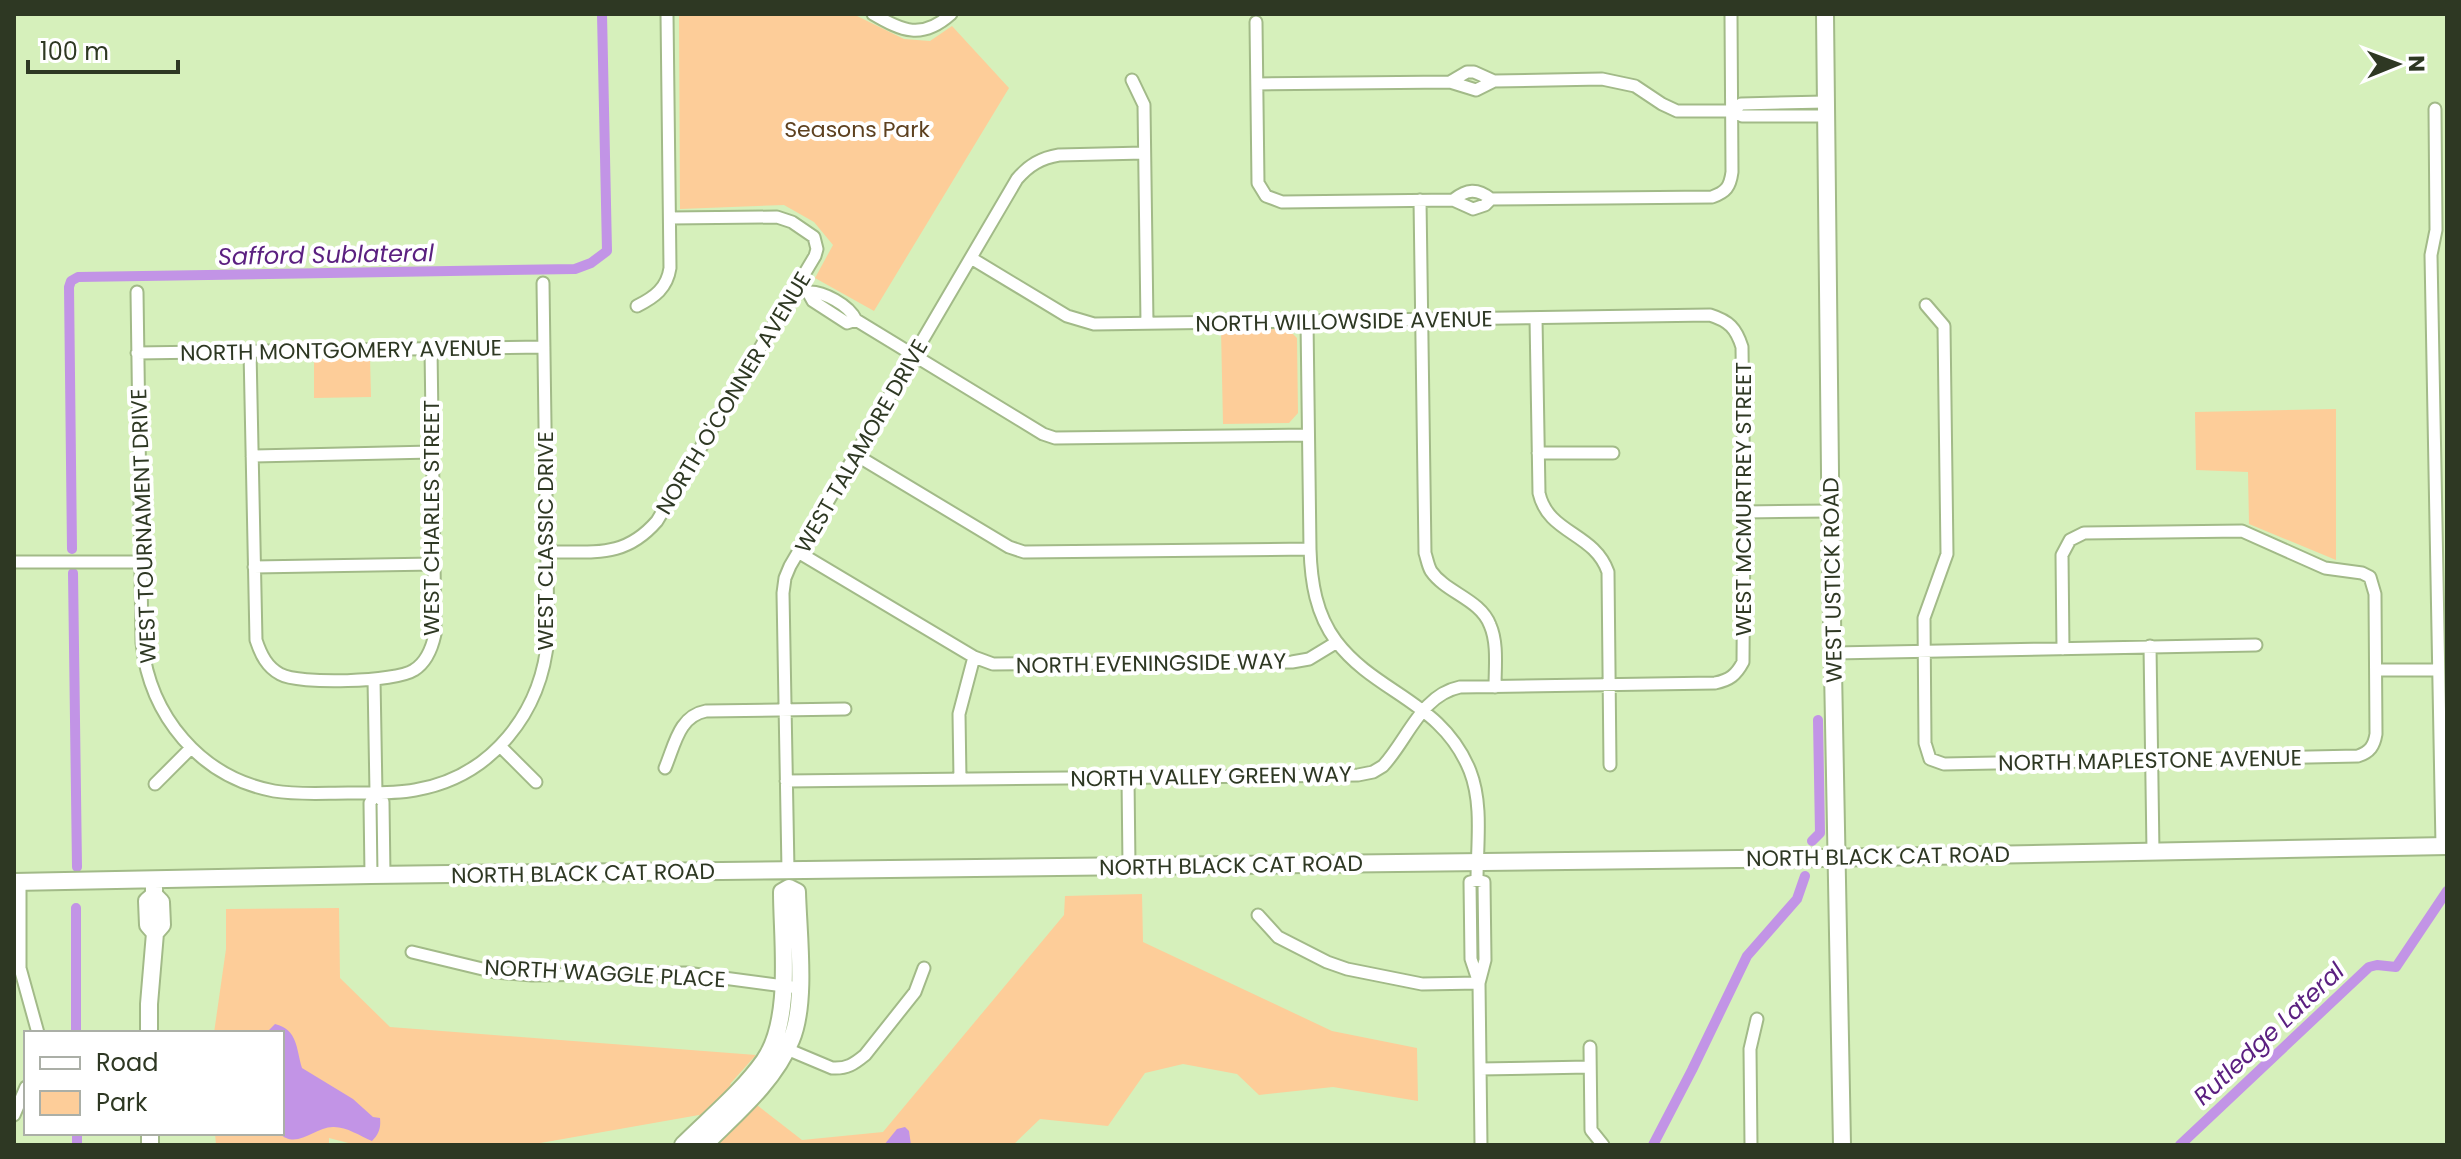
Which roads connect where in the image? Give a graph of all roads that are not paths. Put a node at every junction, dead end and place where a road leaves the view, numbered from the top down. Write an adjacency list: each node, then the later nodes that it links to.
1 (667, 14): 18 (street)
2 (873, 14): 3 (street)
3 (951, 14)
4 (1825, 14): 11 (main road, WEST USTICK ROAD)
5 (1731, 15): 13 (street)
6 (1256, 22): 10 (street)
7 (1132, 80): 14 (street)
8 (1494, 81): 9 (street); 9 (street); 13 (street)
9 (1450, 82): 10 (street)
10 (1257, 84): 16 (street)
11 (1825, 109): 13 (street); 41 (main road, WEST USTICK ROAD)
12 (2435, 109): 77 (street)
13 (1733, 111): 15 (street)
14 (1144, 153): 19 (street, WEST TALAMORE DRIVE); 28 (street)
15 (1491, 199): 17 (street); 17 (street)
16 (1420, 200): 17 (street); 26 (street)
17 (1453, 200)
18 (670, 218): 21 (street, NORTH O'CONNER AVENUE); 24 (street)
19 (971, 258): 28 (street, NORTH WILLOWSIDE AVENUE); 34 (street, WEST TALAMORE DRIVE)
20 (543, 283): 30 (street, WEST CLASSIC DRIVE)
21 (803, 289): 34 (street); 44 (street, NORTH O'CONNER AVENUE)
22 (137, 292): 33 (street, WEST TOURNAMENT DRIVE)
23 (1926, 305): 54 (street)
24 (637, 306)
25 (1536, 318): 26 (street, NORTH WILLOWSIDE AVENUE); 29 (street, NORTH WILLOWSIDE AVENUE); 37 (street)
26 (1423, 320): 27 (street, NORTH WILLOWSIDE AVENUE); 62 (street)
27 (1307, 321): 28 (street, NORTH WILLOWSIDE AVENUE); 35 (street)
28 (1147, 323)
29 (1733, 325): 42 (street, WEST MCMURTREY STREET)
30 (544, 347): 31 (street, NORTH MONTGOMERY AVENUE); 44 (street, WEST CLASSIC DRIVE)
31 (431, 349): 32 (street, NORTH MONTGOMERY AVENUE); 36 (street, WEST CHARLES STREET)
32 (250, 351): 33 (street, NORTH MONTGOMERY AVENUE); 40 (street, WEST CHARLES STREET)
33 (137, 353): 47 (street, WEST TOURNAMENT DRIVE)
34 (913, 357): 35 (street); 39 (street, WEST TALAMORE DRIVE)
35 (1308, 435): 43 (street)
36 (432, 452): 40 (street); 48 (street, WEST CHARLES STREET)
37 (1538, 453): 38 (street); 61 (street)
38 (1613, 453)
39 (856, 455): 43 (street); 45 (street, WEST TALAMORE DRIVE)
40 (252, 456): 49 (street, WEST CHARLES STREET)
41 (1831, 511): 42 (street); 55 (main road, WEST USTICK ROAD)
42 (1744, 512): 59 (street, WEST MCMURTREY STREET)
43 (1310, 549): 50 (street)
44 (547, 552): 66 (street, WEST CLASSIC DRIVE)
45 (798, 552): 56 (street, NORTH EVENINGSIDE WAY); 63 (street, WEST TALAMORE DRIVE)
46 (14, 562): 47 (street)
47 (141, 562): 67 (street, WEST TOURNAMENT DRIVE)
48 (434, 564): 49 (street); 60 (street, WEST CHARLES STREET)
49 (254, 567): 60 (street, WEST CHARLES STREET)
50 (1337, 642): 56 (street, NORTH EVENINGSIDE WAY); 65 (street)
51 (2256, 645): 52 (street)
52 (2150, 646): 53 (street); 68 (street)
53 (2063, 649): 54 (street); 57 (street)
54 (1923, 651): 55 (street); 68 (street, NORTH MAPLESTONE AVENUE)
55 (1834, 653): 79 (main road, WEST USTICK ROAD)
56 (974, 657): 72 (street)
57 (2376, 670): 58 (street); 68 (street, NORTH MAPLESTONE AVENUE)
58 (2433, 670)
59 (1737, 672): 61 (street, NORTH VALLEY GREEN WAY)
60 (374, 679): 76 (street)
61 (1609, 685): 62 (street, NORTH VALLEY GREEN WAY); 69 (street)
62 (1495, 687): 65 (street, NORTH VALLEY GREEN WAY)
63 (785, 709): 64 (street); 70 (street); 73 (street, WEST TALAMORE DRIVE)
64 (845, 709)
65 (1424, 710): 71 (street, NORTH VALLEY GREEN WAY); 80 (street)
66 (500, 746): 74 (street); 76 (street, WEST CLASSIC DRIVE)
67 (191, 748): 75 (street); 76 (street, WEST TOURNAMENT DRIVE)
68 (2152, 759): 78 (street)
69 (1610, 765)
70 (665, 768)
71 (1128, 778): 72 (street, NORTH VALLEY GREEN WAY); 81 (street)
72 (960, 779): 73 (street, NORTH VALLEY GREEN WAY)
73 (786, 781): 82 (street, WEST TALAMORE DRIVE)
74 (536, 782)
75 (155, 784)
76 (376, 793): 83 (street)
77 (2444, 846): 78 (main road, NORTH BLACK CAT ROAD)
78 (2153, 852): 79 (main road, NORTH BLACK CAT ROAD)
79 (1838, 858): 80 (main road, NORTH BLACK CAT ROAD); 105 (main road, WEST USTICK ROAD)
80 (1477, 861): 81 (main road, NORTH BLACK CAT ROAD); 89 (street)
81 (1129, 866): 82 (main road, NORTH BLACK CAT ROAD)
82 (788, 870): 83 (main road, NORTH BLACK CAT ROAD); 90 (main road)
83 (378, 875): 85 (main road, NORTH BLACK CAT ROAD)
84 (17, 882): 85 (main road, NORTH BLACK CAT ROAD); 92 (street)
85 (154, 887): 93 (main road)
86 (1258, 915): 89 (street)
87 (412, 952): 90 (street, NORTH WAGGLE PLACE)
88 (924, 968): 94 (street)
89 (1479, 983): 97 (street)
90 (791, 986): 94 (main road)
91 (1757, 1019): 104 (street)
92 (37, 1031)
93 (149, 1031)
94 (780, 1046): 100 (main road); 101 (main road)
95 (1590, 1047): 96 (street)
96 (1589, 1067): 97 (street); 103 (street)
97 (1480, 1069): 102 (street)
98 (24, 1092): 99 (street)
99 (14, 1115)
100 (683, 1145)
101 (704, 1145)
102 (1481, 1145)
103 (1603, 1145)
104 (1751, 1145)
105 (1842, 1145)

